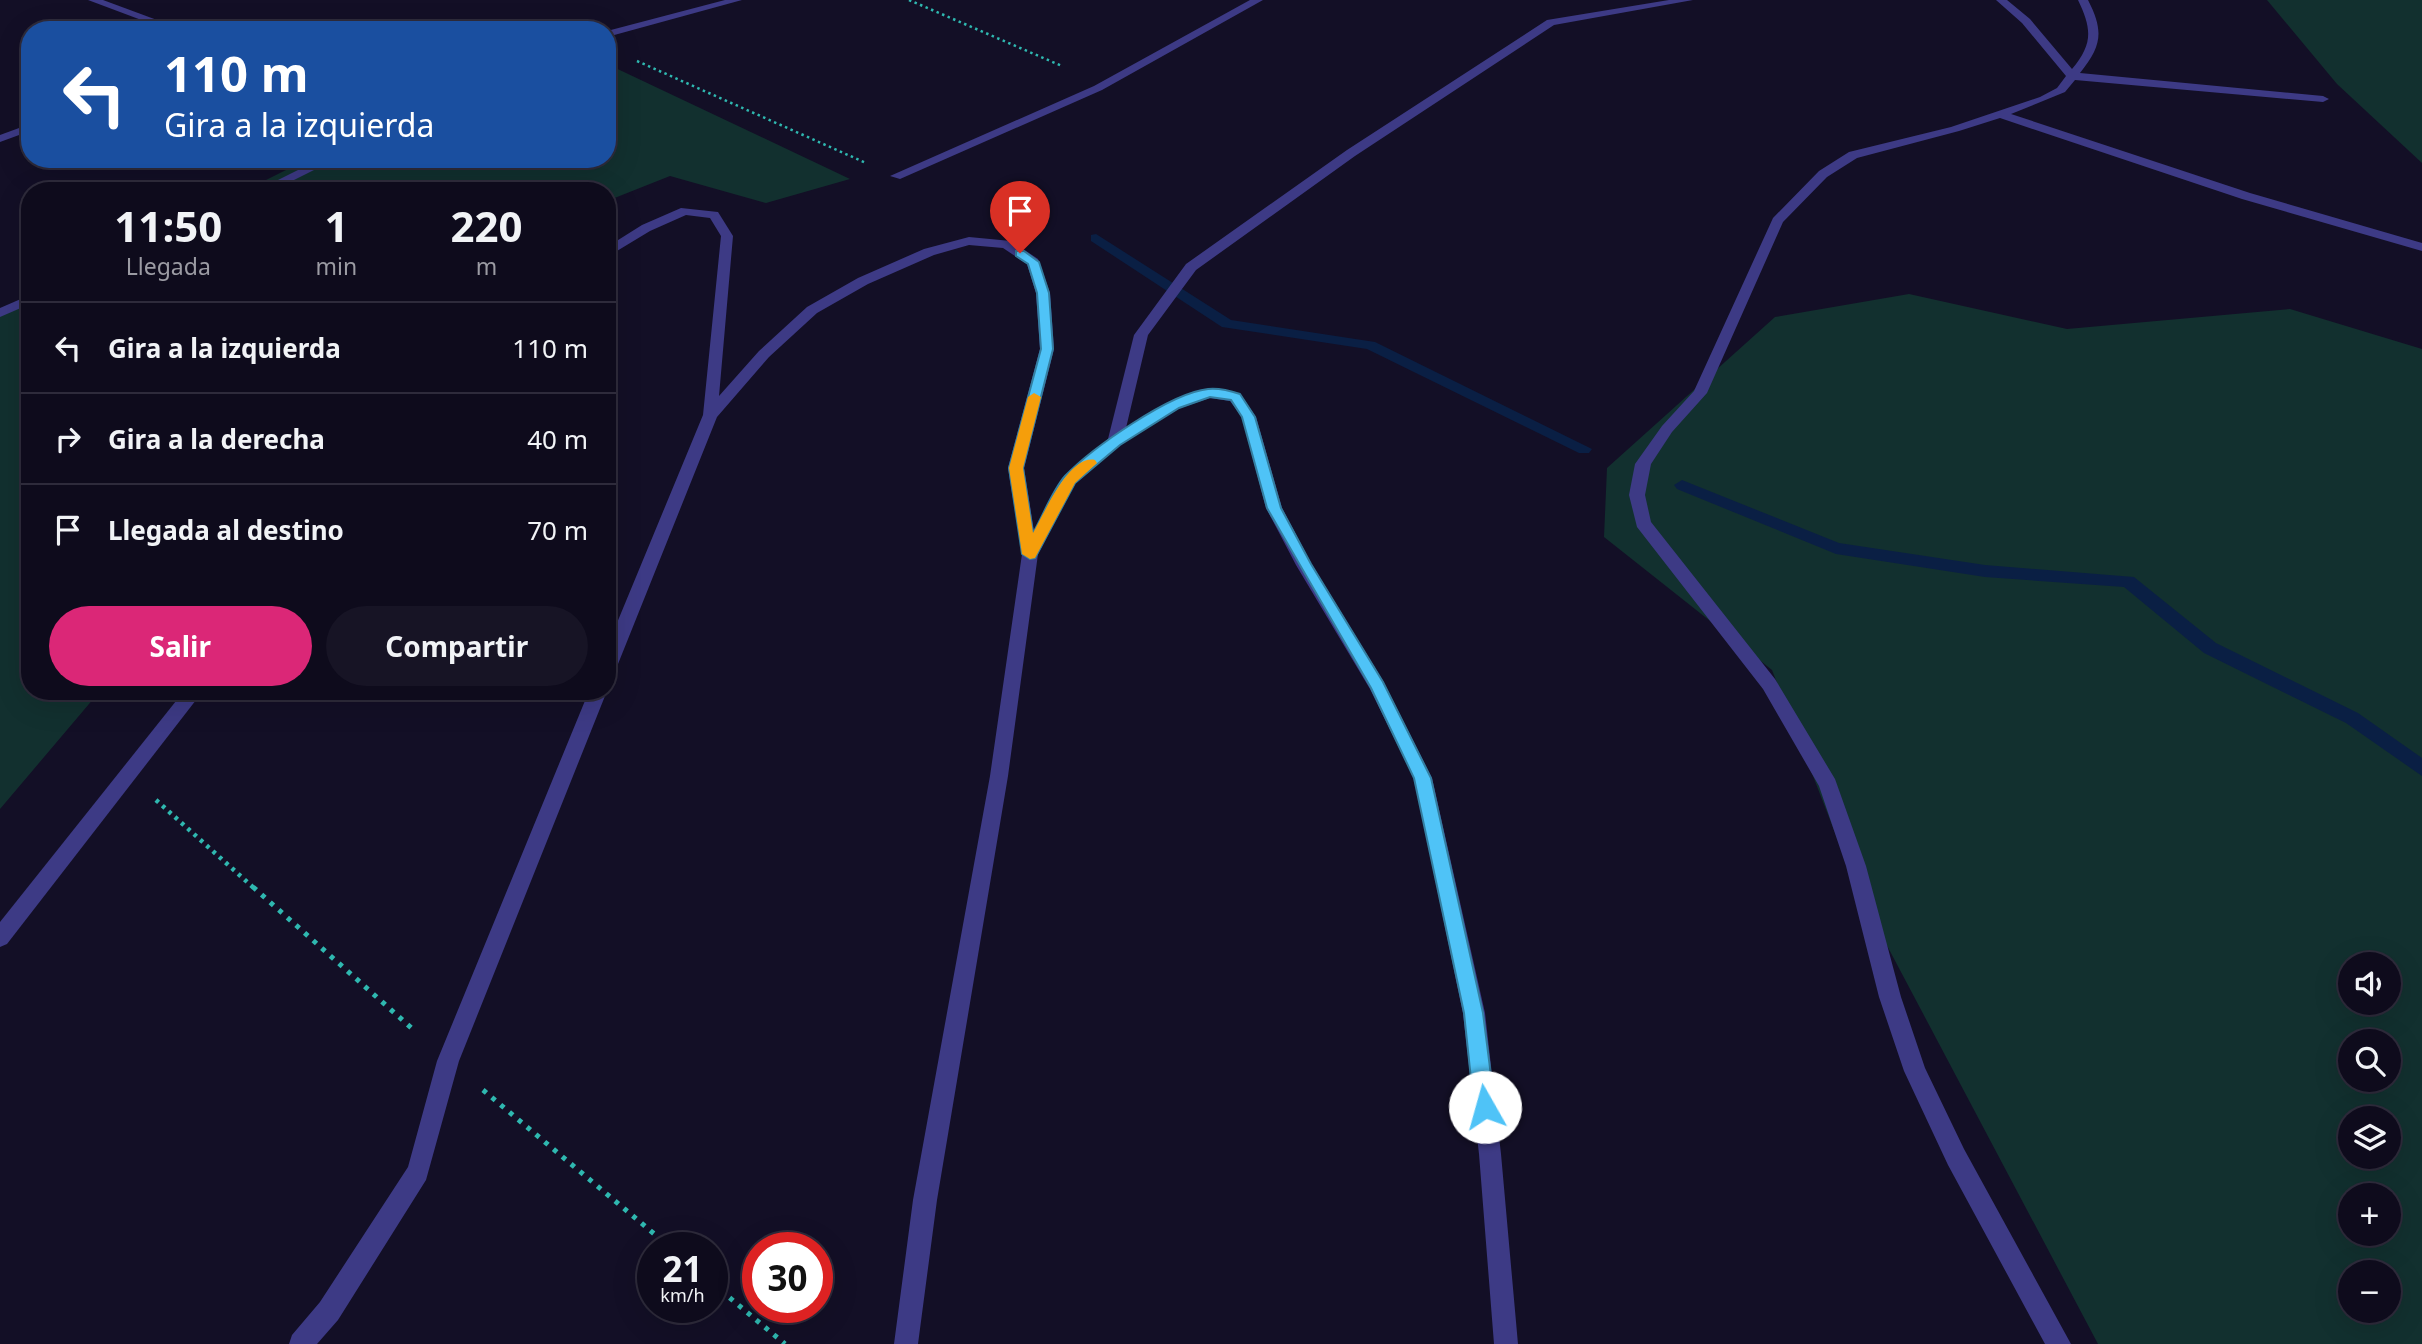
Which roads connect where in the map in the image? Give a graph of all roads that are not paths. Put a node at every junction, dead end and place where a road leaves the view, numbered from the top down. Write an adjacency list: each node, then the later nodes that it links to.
1 (93, 0): 10 (street)
2 (691, 0): 9 (street)
3 (724, 0): 9 (street)
4 (737, 0): 9 (street)
5 (1258, 0): 18 (street)
6 (2001, 0): 12 (street)
7 (2083, 0): 12 (street)
8 (1677, 1): 25 (street)
9 (711, 6): 11 (street)
10 (153, 21)
11 (616, 32)
12 (2072, 76): 13 (street); 14 (street)
13 (2323, 99)
14 (2000, 114): 21 (street); 34 (street)
15 (21, 131): 16 (street)
16 (0, 139)
17 (311, 168): 19 (street)
18 (896, 176)
19 (281, 182)
20 (616, 247): 24 (street)
21 (2422, 247)
22 (21, 303): 23 (street)
23 (0, 313)
24 (710, 415): 26 (street); 27 (street)
25 (1115, 442): 26 (street); 33 (street)
26 (1030, 554): 32 (street)
27 (616, 647)
28 (187, 700): 30 (street)
29 (594, 700): 31 (street)
30 (0, 938)
31 (301, 1344)
32 (906, 1344)
33 (1506, 1344)
34 (2059, 1344)

